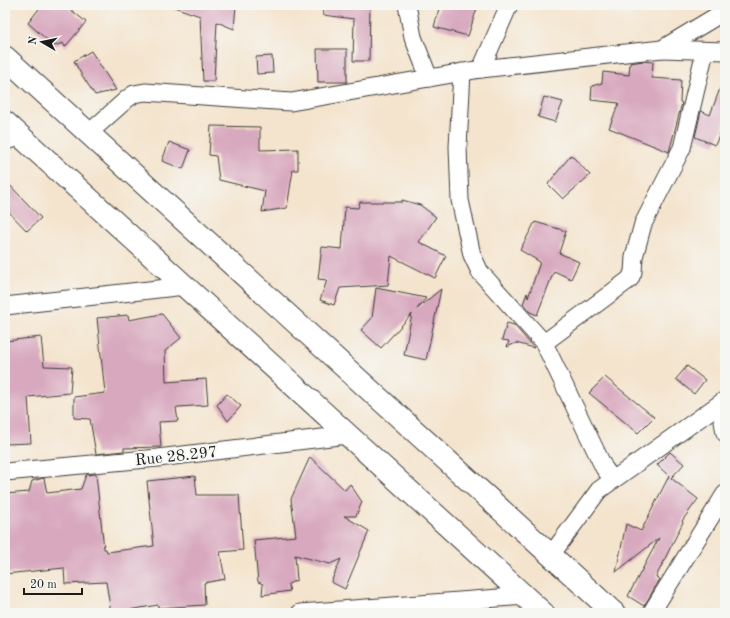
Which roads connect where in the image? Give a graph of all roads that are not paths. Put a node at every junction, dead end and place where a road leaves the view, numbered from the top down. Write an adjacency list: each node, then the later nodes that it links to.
1 (407, 5): 10 (street)
2 (508, 5): 8 (street)
3 (725, 11): 4 (street)
4 (662, 49): 5 (street); 8 (street)
5 (705, 51): 6 (street); 16 (street)
6 (725, 51)
7 (5, 57): 12 (main road)
8 (481, 69): 9 (street)
9 (462, 72): 10 (street); 16 (street)
10 (429, 78): 12 (street)
11 (5, 122): 13 (main road)
12 (89, 133): 23 (main road)
13 (13, 139): 14 (main road)
14 (184, 286): 15 (street); 19 (main road)
15 (5, 306)
16 (544, 343): 21 (street)
17 (722, 402): 18 (street); 21 (street)
18 (725, 433)
19 (347, 435): 20 (street, Rue 28.297); 24 (main road)
20 (5, 472)
21 (613, 480): 23 (street)
22 (725, 494): 28 (street)
23 (551, 555): 27 (main road)
24 (525, 596): 25 (street); 26 (main road)
25 (300, 613)
26 (543, 613)
27 (614, 613)
28 (651, 613)

